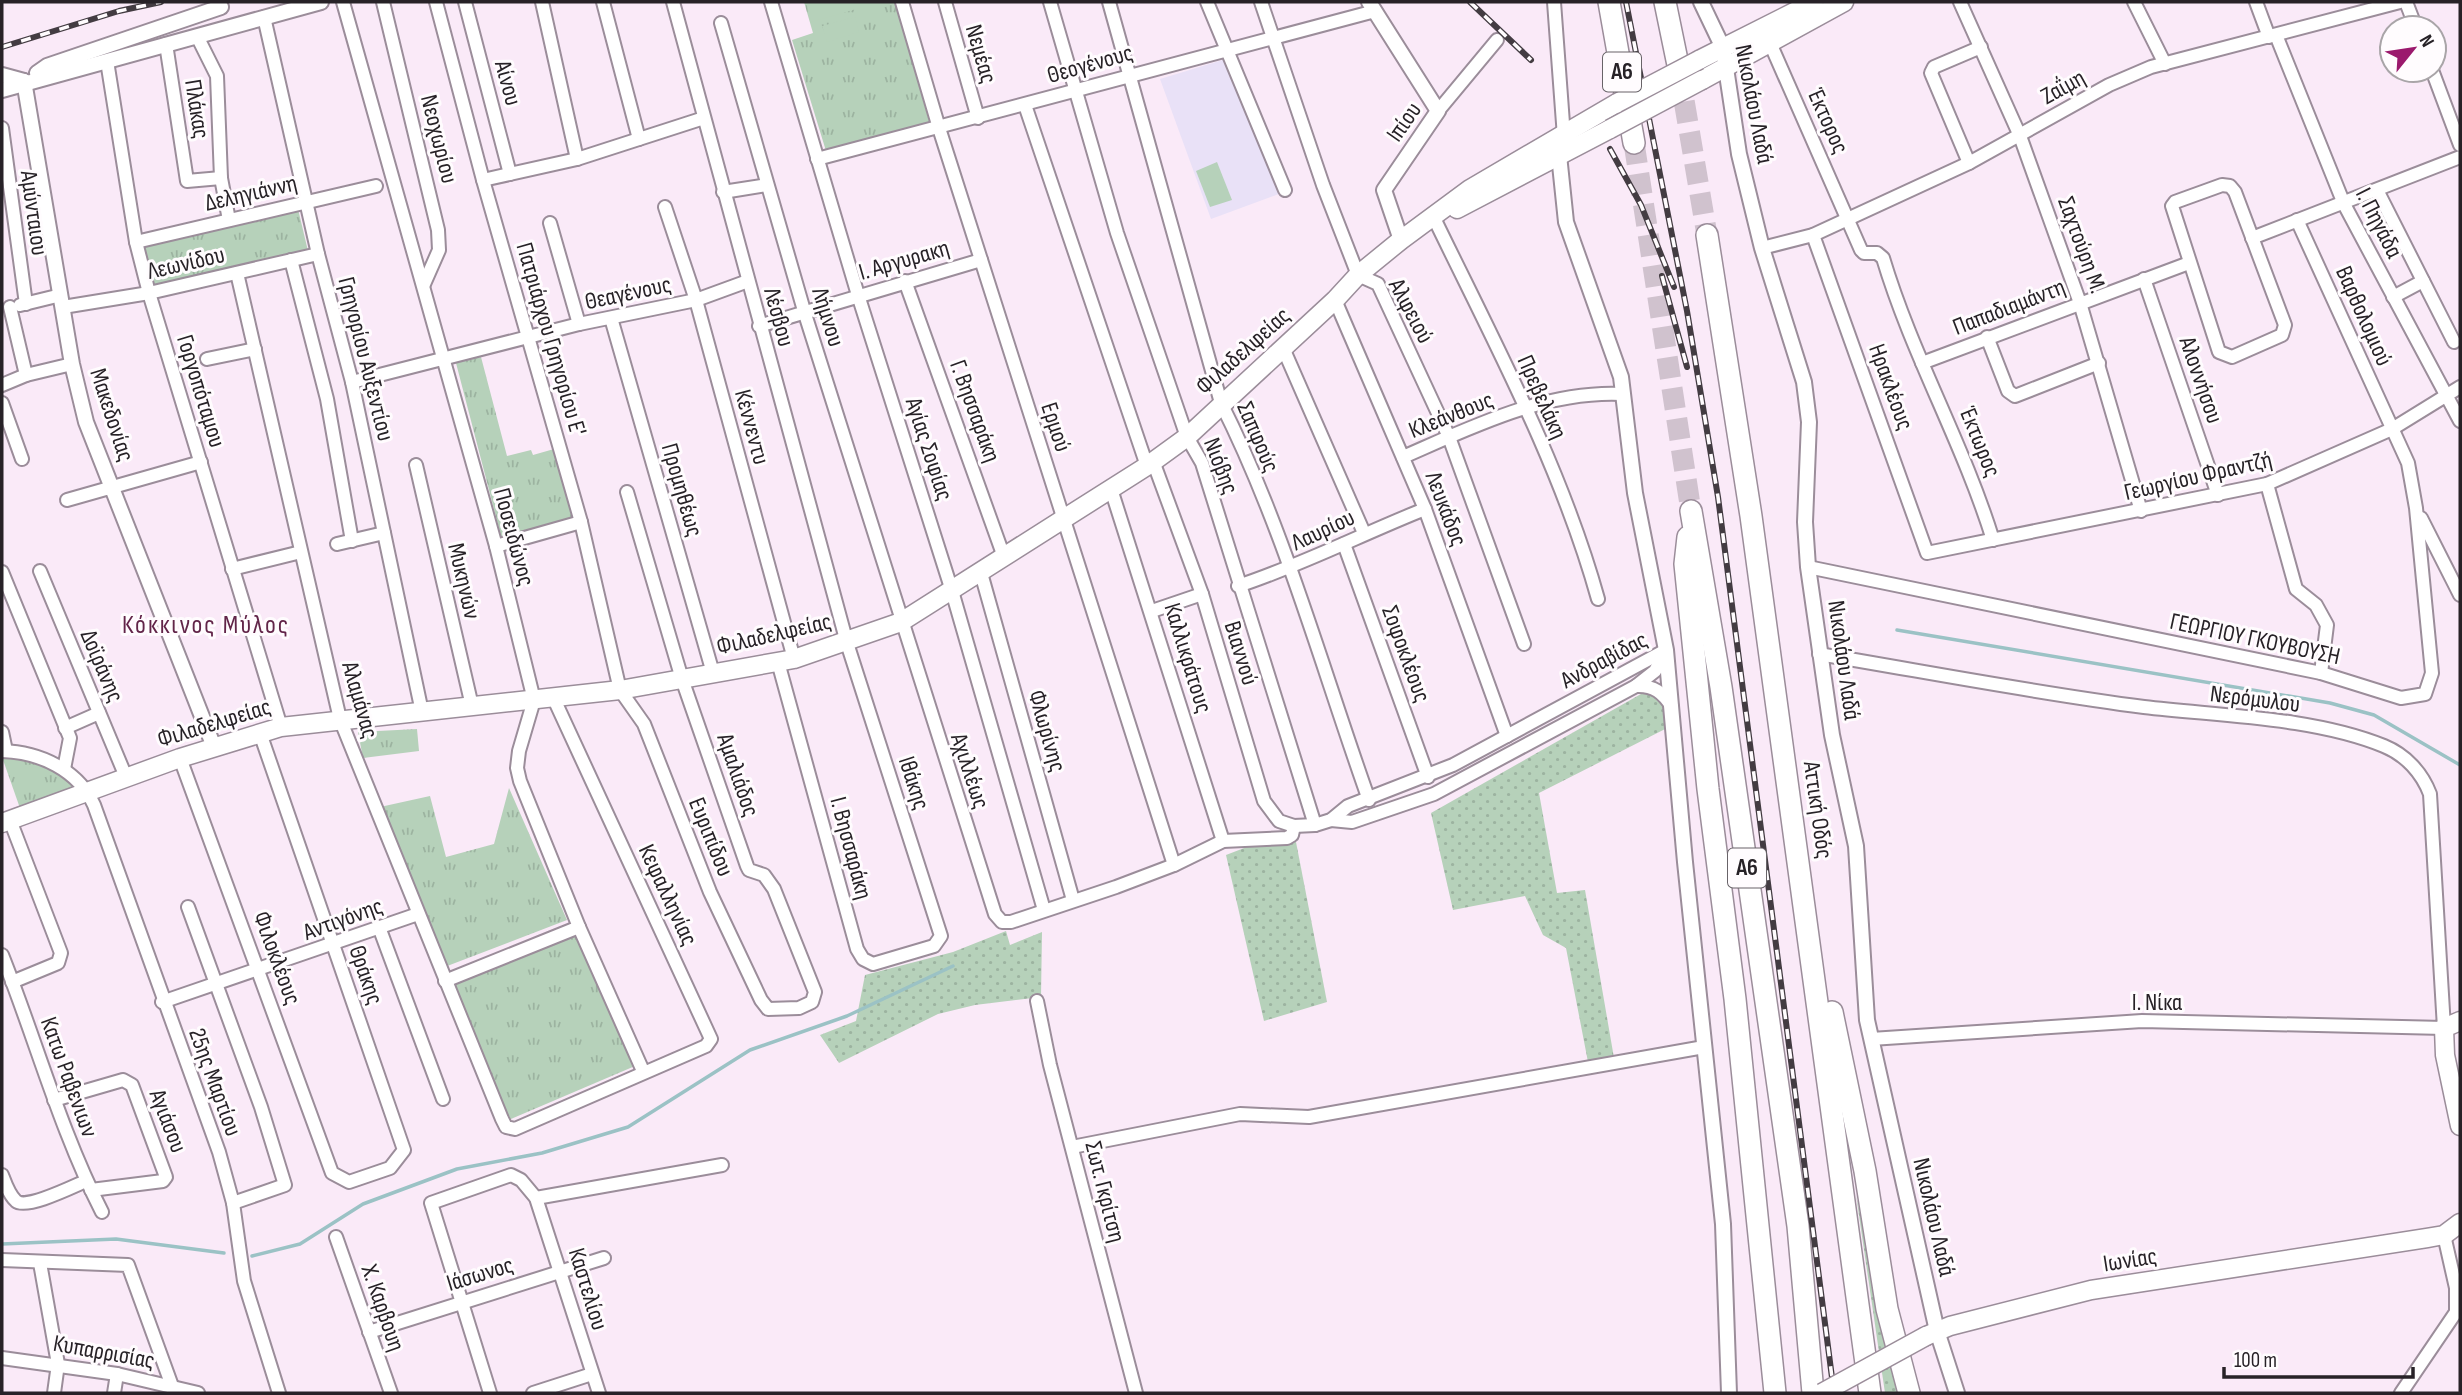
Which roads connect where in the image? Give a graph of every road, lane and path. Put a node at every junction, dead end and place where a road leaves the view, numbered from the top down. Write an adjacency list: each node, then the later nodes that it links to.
1 (321, 2): 28 (street)
2 (343, 2): 98 (street, Ποσειδώνος)
3 (383, 2): 98 (street, Νεοχωρίου)
4 (436, 2): 68 (street, Πατριάρχου Γρηγορίου E')
5 (465, 2): 66 (street, Αίνου)
6 (542, 2): 63 (street)
7 (603, 2): 58 (street)
8 (673, 2): 51 (street, Λέσβου)
9 (771, 2): 64 (street, Αγίας Σοφίας)
10 (902, 2): 55 (street, Ερμού)
11 (944, 2): 52 (street, Νεμέας)
12 (1050, 2): 48 (street, Νιόβης)
13 (1109, 2): 44 (street, Σαπφούς)
14 (1207, 2): 38 (street)
15 (1261, 2): 32 (street, Αλφειού)
16 (1554, 2): 56 (street)
17 (1609, 2): 59 (highway, Α6)
18 (1665, 2): 40 (highway, Α6)
19 (1701, 2): 37 (street, Νικολάου Λαδά)
20 (1814, 2): 37 (main road, Φιλαδελφείας)
21 (1844, 2): 34 (main road, Φιλαδελφείας)
22 (1960, 2): 36 (street, Σαχτούρη Μ.)
23 (2134, 2): 41 (street)
24 (2256, 2): 31 (street, Ι. Πηγάδα)
25 (2400, 2): 31 (street, Ζαΐμη)
26 (1372, 6): 32 (street, Θεογένους); 50 (street)
27 (221, 7): 45 (street)
28 (264, 17): 30 (street); 74 (street, Γρηγορίου Αυξεντίου)
29 (720, 23): 69 (street, Λήμνου)
30 (197, 36): 35 (street); 67 (street)
31 (2273, 36): 41 (street, Ζαΐμη); 75 (street, Ι. Πηγάδα)
32 (1272, 38): 38 (street, Θεογένους); 93 (street, Αλφειού)
33 (1497, 40): 50 (street, Ιπίου)
34 (1770, 43): 42 (main road, Φιλαδελφείας); 77 (street, Έκτορος)
35 (166, 44): 39 (street); 67 (street, Πλάκας)
36 (1981, 47): 57 (street, Σαχτούρη Μ.); 65 (street)
37 (1723, 48): 40 (main road, Φιλαδελφείας); 42 (street, Νικολάου Λαδά)
38 (1226, 49): 44 (street, Θεογένους); 71 (street)
39 (107, 61): 45 (street); 86 (street, Γοργοπόταμου)
40 (1688, 63): 56 (main road, Φιλαδελφείας, bridge)
41 (2165, 64): 57 (street, Ζαΐμη)
42 (1726, 67): 61 (main road, Φιλαδελφείας, bridge); 87 (street, Νικολάου Λαδά)
43 (2, 75): 45 (street)
44 (1127, 76): 48 (street, Θεογένους); 129 (street, Σαπφούς)
45 (24, 81): 47 (street); 104 (street, Μακεδονίας)
46 (2439, 84): 53 (street)
47 (2, 90)
48 (1074, 91): 49 (street, Θεογένους); 133 (street, Νιόβης)
49 (1025, 105): 52 (street, Θεογένους); 138 (street, Βιαννού)
50 (1438, 111): 85 (street, Ιπίου)
51 (704, 118): 58 (street); 73 (street, Λέσβου)
52 (978, 118): 55 (street, Θεογένους)
53 (2456, 119): 60 (street)
54 (2, 128): 106 (street, Αμύνταιου)
55 (939, 128): 64 (street, Θεογένους); 90 (street, Ερμού)
56 (1566, 131): 61 (street); 78 (main road, Φιλαδελφείας)
57 (2020, 136): 65 (street, Ζαΐμη); 105 (street, Σαχτούρη Μ.)
58 (639, 139): 63 (street)
59 (1634, 143)
60 (2460, 145)
61 (1559, 155): 78 (main road, Φιλαδελφείας); 126 (street)
62 (2460, 158): 72 (street)
63 (577, 159): 66 (street)
64 (817, 159): 100 (street, Αγίας Σοφίας)
65 (1969, 163): 77 (street, Ζαΐμη)
66 (510, 174): 68 (street)
67 (221, 178): 79 (street)
68 (483, 180): 112 (street, Πατριάρχου Γρηγορίου E')
69 (767, 185): 73 (street); 108 (street, Λήμνου)
70 (376, 186): 74 (street, Δεληγιάννη)
71 (1285, 190)
72 (2377, 190): 75 (street); 97 (street)
73 (723, 192): 95 (street, Λέσβου)
74 (307, 201): 79 (street, Δεληγιάννη); 88 (street, Γρηγορίου Αυξεντίου)
75 (2344, 204): 80 (street); 101 (street, Ι. Πηγάδα)
76 (665, 207): 102 (street, Κέννεντυ)
77 (1848, 217): 83 (street, Ζαΐμη); 119 (street, Έκτορος)
78 (1434, 218): 85 (main road, Φιλαδελφείας); 130 (street, Πρεβελάκη)
79 (229, 220): 86 (street, Δεληγιάννη)
80 (2297, 220): 84 (street); 132 (street, Βαρθολομιού)
81 (550, 223): 110 (street)
82 (1707, 234): 214 (highway, Αττική Οδός / Α6)
83 (1813, 235): 87 (street, Ζαΐμη); 159 (street, Ηρακλέους)
84 (2252, 238): 91 (street); 91 (street)
85 (1401, 240): 93 (main road, Φιλαδελφείας)
86 (136, 242): 99 (street, Γοργοπόταμου)
87 (1762, 248): 161 (street, Νικολάου Λαδά)
88 (318, 254): 89 (street, Λεωνίδου); 123 (street, Γρηγορίου Αυξεντίου)
89 (291, 260): 92 (street, Λεωνίδου); 154 (street)
90 (981, 260): 96 (street, Ι. Αργυρακη); 149 (street, Ερμού)
91 (2189, 263): 94 (street, Παπαδιαμάντη)
92 (237, 273): 99 (street, Λεωνίδου); 116 (street, Αλαμάνας)
93 (1358, 275): 103 (main road, Φιλαδελφείας); 134 (street, Αλφειού)
94 (2144, 279): 105 (street, Παπαδιαμάντη); 144 (street, Αλοννήσου)
95 (748, 281): 102 (street, Θεαγένους); 111 (street, Λέσβου)
96 (905, 281): 100 (street, Ι. Αργυρακη); 160 (street, Γ. Βησσαράκη)
97 (2423, 281): 101 (street); 114 (street)
98 (424, 284): 118 (street, Ποσειδώνος)
99 (149, 293): 104 (street, Λεωνίδου); 137 (street, Γοργοπόταμου)
100 (858, 295): 108 (street, Ι. Αργυρακη); 168 (street, Αγίας Σοφίας)
101 (2393, 297): 127 (street, Ι. Πηγάδα)
102 (696, 300): 109 (street, Θεαγένους); 178 (street, Κέννεντυ)
103 (1335, 300): 115 (main road, Φιλαδελφείας); 135 (street, Λευκάδος)
104 (62, 301): 106 (street, Λεωνίδου); 121 (street, Μακεδονίας)
105 (2080, 303): 113 (street, Παπαδιαμάντη); 120 (street, Σαχτούρη Μ.)
106 (26, 304): 107 (street, Λεωνίδου)
107 (6, 308): 122 (street)
108 (805, 314): 111 (street, Ι. Αργυρακη); 173 (street, Λήμνου)
109 (611, 318): 110 (street, Θεαγένους); 179 (street, Προμηθέως)
110 (579, 324): 112 (street, Θεαγένους)
111 (759, 326): 174 (street, Λέσβου)
112 (528, 337): 118 (street, Θεαγένους); 150 (street, Πατριάρχου Γρηγορίου E')
113 (1987, 337): 119 (street, Παπαδιαμάντη); 120 (street)
114 (2454, 342)
115 (1283, 348): 129 (main road, Φιλαδελφείας); 152 (street)
116 (255, 349): 117 (street); 158 (street, Αλαμάνας)
117 (207, 359)
118 (444, 359): 123 (street, Θεαγένους); 157 (street, Ποσειδώνος)
119 (1922, 363): 153 (street, Έκτωρος)
120 (2099, 363): 148 (street, Σαχτούρη Μ.)
121 (72, 364): 122 (street); 141 (street, Μακεδονίας)
122 (26, 374): 124 (street)
123 (352, 382): 151 (street, Γρηγορίου Αυξεντίου)
124 (2, 385)
125 (2460, 387): 127 (street, Γεωργίου Φραντζή)
126 (1623, 394): 130 (street, Κλεάνθους); 176 (street)
127 (2446, 396): 131 (street, Ι. Πηγάδα); 132 (street, Γεωργίου Φραντζή)
128 (2, 402): 136 (street)
129 (1221, 403): 133 (main road, Φιλαδελφείας); 163 (street, Σαπφούς)
130 (1526, 409): 134 (street, Κλεάνθους); 171 (street, Πρεβελάκη)
131 (2460, 421)
132 (2392, 429): 140 (street, Γεωργίου Φραντζή); 146 (street, ΓΕΩΡΓΙΟΥ ΓΚΟΥΒΟΥΣΗ)
133 (1187, 437): 138 (main road, Φιλαδελφείας); 167 (street, Νιόβης)
134 (1449, 437): 135 (street, Κλεάνθους); 175 (street, Αλφειού)
135 (1403, 457): 147 (street, Λευκάδος)
136 (22, 458)
137 (201, 462): 141 (street); 162 (street, Γοργοπόταμου)
138 (1150, 464): 142 (main road, Φιλαδελφείας); 169 (street, Βιαννού)
139 (416, 465): 186 (street, Μυκηνών)
140 (2267, 484): 144 (street, Γεωργίου Φραντζή); 180 (street)
141 (112, 487): 145 (street); 196 (street, Μακεδονίας)
142 (1111, 489): 149 (main road, Φιλαδελφείας); 172 (street, Καλλικράτους)
143 (627, 492): 181 (street, Αμαλιάδος)
144 (2218, 495): 148 (street, Γεωργίου Φραντζή)
145 (67, 500)
146 (2416, 508): 170 (street); 180 (street, ΓΕΩΡΓΙΟΥ ΓΚΟΥΒΟΥΣΗ)
147 (1425, 509): 152 (street, Λαυρίου); 195 (street, Λευκάδος)
148 (2141, 511): 153 (street, Γεωργίου Φραντζή)
149 (1063, 518): 160 (main road, Φιλαδελφείας); 209 (street, Ερμού)
150 (581, 522): 157 (street); 183 (street, Πατριάρχου Γρηγορίου E')
151 (384, 533): 154 (street); 188 (street, Γρηγορίου Αυξεντίου)
152 (1364, 533): 156 (street, Λαυρίου)
153 (1993, 540): 159 (street, Γεωργίου Φραντζή)
154 (352, 541): 155 (street)
155 (337, 544)
156 (1344, 544): 163 (street, Λαυρίου); 200 (street, Σοφοκλέους)
157 (496, 546): 185 (street, Ποσειδώνος)
158 (301, 552): 162 (street); 190 (street, Αλαμάνας)
159 (1927, 553)
160 (1004, 557): 166 (main road, Φιλαδελφείας)
161 (1808, 567): 177 (street, Νικολάου Λαδά); 180 (street, ΓΕΩΡΓΙΟΥ ΓΚΟΥΒΟΥΣΗ)
162 (232, 569): 191 (street, Γοργοπόταμου)
163 (1289, 569): 167 (street, Λαυρίου); 203 (street, Σαπφούς)
164 (40, 571): 189 (street, Δοϊράνης)
165 (2, 572): 192 (street)
166 (981, 573): 168 (main road, Φιλαδελφείας); 210 (street, Φλωρίνης)
167 (1238, 586): 206 (street, Νιόβης)
168 (952, 591): 173 (main road, Φιλαδελφείας); 212 (street, Αγίας Σοφίας)
169 (1202, 594): 172 (street); 207 (street, Βιαννού)
170 (2460, 595)
171 (1598, 599)
172 (1152, 611): 208 (street, Καλλικράτους)
173 (901, 622): 174 (main road, Φιλαδελφείας); 212 (street, Αχιλλέως)
174 (848, 643): 178 (main road, Φιλαδελφείας); 217 (street, Ιθάκης)
175 (1524, 644)
176 (1667, 650): 182 (street, Ανδραβίδας); 187 (street); 195 (street, Ανδραβίδας)
177 (1819, 654): 227 (street, Νερόμυλου); 228 (street, Νικολάου Λαδά)
178 (786, 660): 179 (main road, Φιλαδελφείας); 217 (street, Ι. Βησσαράκη)
179 (713, 673): 181 (main road, Φιλαδελφείας)
180 (2321, 673)
181 (682, 679): 183 (main road, Φιλαδελφείας); 224 (street, Αμαλιάδος)
182 (1636, 686): 187 (street); 204 (street, Ανδραβίδας)
183 (620, 690): 184 (main road, Φιλαδελφείας); 224 (street, Ευριπίδου)
184 (554, 699): 185 (main road, Φιλαδελφείας); 230 (street, Κεφαλληνίας)
185 (534, 700): 186 (main road, Φιλαδελφείας); 215 (street, Ποσειδώνος)
186 (472, 706): 188 (main road, Φιλαδελφείας)
187 (1672, 708): 229 (street)
188 (422, 712): 190 (main road, Φιλαδελφείας)
189 (99, 713): 192 (street); 201 (street, Δοϊράνης)
190 (340, 719): 191 (main road, Φιλαδελφείας); 213 (street, Αλαμάνας)
191 (281, 727): 194 (main road, Φιλαδελφείας)
192 (65, 728): 199 (street)
193 (2, 732): 197 (street)
194 (260, 733): 196 (main road, Φιλαδελφείας); 218 (street, Θράκης)
195 (1507, 736): 200 (street, Ανδραβίδας)
196 (214, 747): 198 (main road, Φιλαδελφείας)
197 (4, 751): 199 (street)
198 (180, 758): 201 (main road, Φιλαδελφείας); 220 (street, Φιλοκλέους)
199 (64, 769): 202 (street)
200 (1428, 777): 203 (street, Ανδραβίδας)
201 (127, 778): 202 (main road, Φιλαδελφείας)
202 (88, 793): 205 (main road, Φιλαδελφείας); 226 (street, 25ης Μαρτίου)
203 (1369, 800): 204 (street, Ανδραβίδας)
204 (1331, 820): 206 (street, Ανδραβίδας)
205 (6, 821): 222 (street)
206 (1315, 825): 207 (street)
207 (1294, 826): 208 (street)
208 (1223, 841): 209 (street)
209 (1174, 865): 210 (street)
210 (1073, 900): 212 (street)
211 (188, 907): 223 (street)
212 (1044, 910)
213 (418, 914): 216 (street, Αντιγόνης); 221 (street, Αλαμάνας)
214 (1808, 926): 272 (highway, Αττική Οδός / Α6); 273 (highway)
215 (579, 927): 221 (street); 230 (street, Ποσειδώνος)
216 (379, 928): 218 (street, Αντιγόνης); 232 (street)
217 (940, 936)
218 (333, 943): 220 (street, Αντιγόνης); 236 (street, Θράκης)
219 (2, 955): 222 (street, Κατω Ραβενιων)
220 (258, 969): 223 (street, Αντιγόνης); 236 (street, Φιλοκλέους)
221 (445, 981): 230 (street, Αλαμάνας)
222 (12, 982): 231 (street, Κατω Ραβενιων)
223 (217, 984): 226 (street, Αντιγόνης); 240 (street)
224 (761, 1000)
225 (1037, 1001): 234 (street, Σωτ. Γκρίτση)
226 (162, 1002): 240 (street, 25ης Μαρτίου)
227 (2452, 1024): 228 (street, Ι. Νίκα); 233 (main road)
228 (1871, 1039): 251 (street, Νικολάου Λαδά)
229 (1704, 1047): 234 (street); 267 (street)
230 (643, 1071)
231 (54, 1100): 238 (street, Κατω Ραβενιων); 238 (street, Αγιάσου)
232 (443, 1100)
233 (2460, 1126)
234 (1072, 1147): 266 (street, Σωτ. Γκρίτση)
235 (722, 1165): 239 (street)
236 (332, 1172)
237 (2, 1175): 238 (street)
238 (88, 1186): 241 (street, Κατω Ραβενιων)
239 (536, 1198): 248 (street, Καστελίου); 249 (street)
240 (233, 1203): 261 (street, 25ης Μαρτίου)
241 (102, 1212)
242 (2460, 1223): 243 (main road, Ιωνίας)
243 (2444, 1235): 251 (main road, Ιωνίας); 275 (street)
244 (336, 1237): 250 (street, Χ. Καρβουη)
245 (604, 1258): 248 (street, Ιάσωνος)
246 (2, 1260): 247 (street)
247 (40, 1263): 254 (street); 257 (street)
248 (561, 1271): 249 (street, Ιάσωνος); 256 (street, Καστελίου)
249 (460, 1301): 250 (street, Ιάσωνος); 263 (street)
250 (369, 1332): 262 (street, Χ. Καρβουη)
251 (1931, 1333): 271 (main road, Ιωνίας, bridge); 274 (street, Νικολάου Λαδά)
252 (1806, 1338): 268 (highway, Α6); 269 (highway); 270 (highway, Α6)
253 (2, 1358): 254 (street, Κυπαρρισίας)
254 (58, 1364): 255 (street, Κυπαρρισίας); 258 (street)
255 (117, 1374): 257 (street, Κυπαρρισίας); 259 (street)
256 (592, 1374): 264 (street); 265 (street, Καστελίου)
257 (172, 1385): 260 (street, Κυπαρρισίας)
258 (54, 1393)
259 (114, 1393)
260 (198, 1393)
261 (279, 1393)
262 (391, 1393)
263 (490, 1393)
264 (533, 1393)
265 (599, 1393)
266 (1136, 1393)
267 (1729, 1393)
268 (1775, 1393)
269 (1802, 1393)
270 (1812, 1393)
271 (1822, 1393)
272 (1870, 1393)
273 (1909, 1393)
274 (1957, 1393)
275 (2401, 1393)

